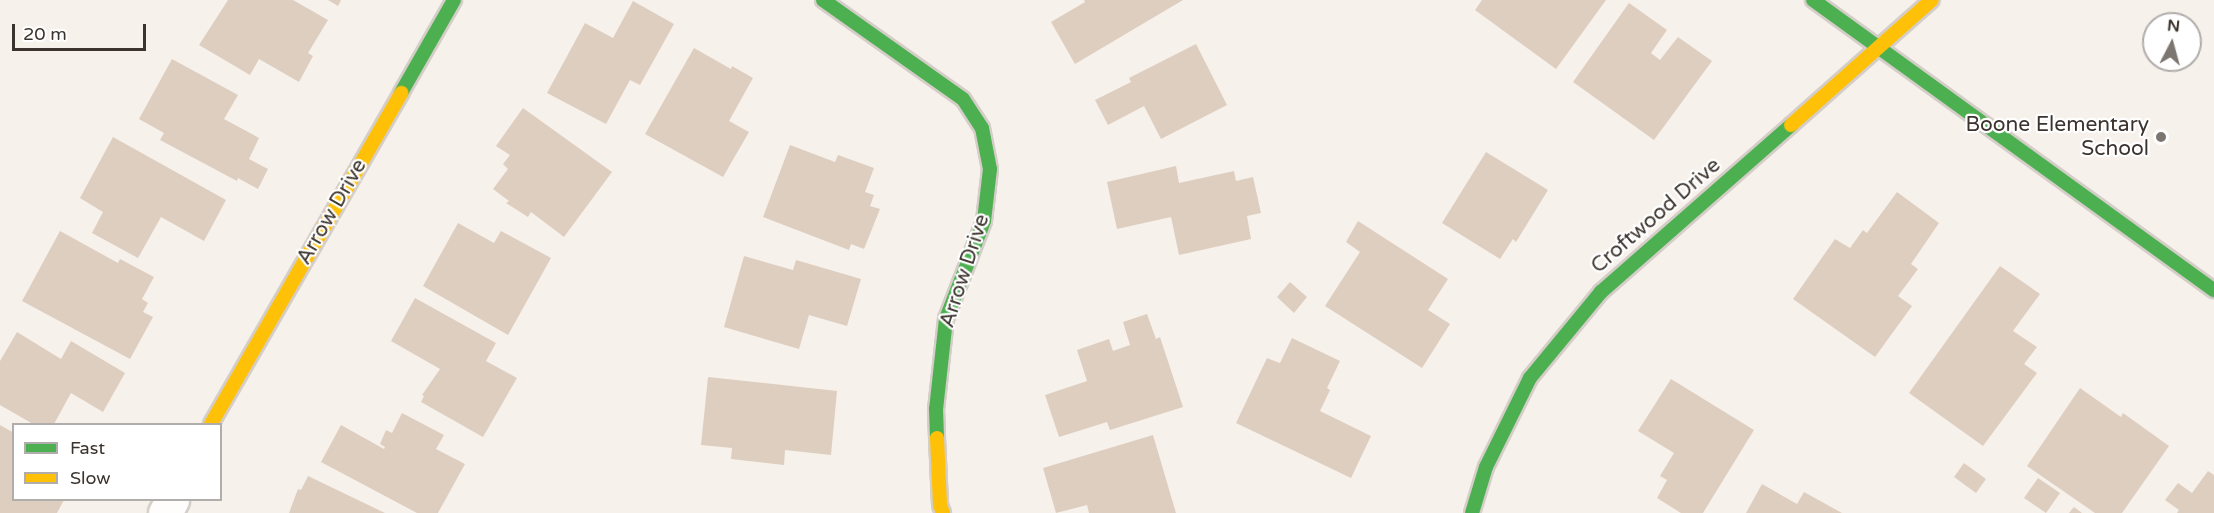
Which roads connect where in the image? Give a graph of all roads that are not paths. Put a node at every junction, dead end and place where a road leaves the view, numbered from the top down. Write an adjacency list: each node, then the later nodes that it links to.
1 (454, 0): 7 (street, Arrow Drive)
2 (823, 0): 8 (street, Arrow Drive)
3 (1813, 0): 5 (street)
4 (1932, 0): 5 (street, Croftwood Drive)
5 (1879, 47): 6 (street); 9 (street, Croftwood Drive)
6 (2214, 290)
7 (212, 423)
8 (943, 513)
9 (1472, 513)

